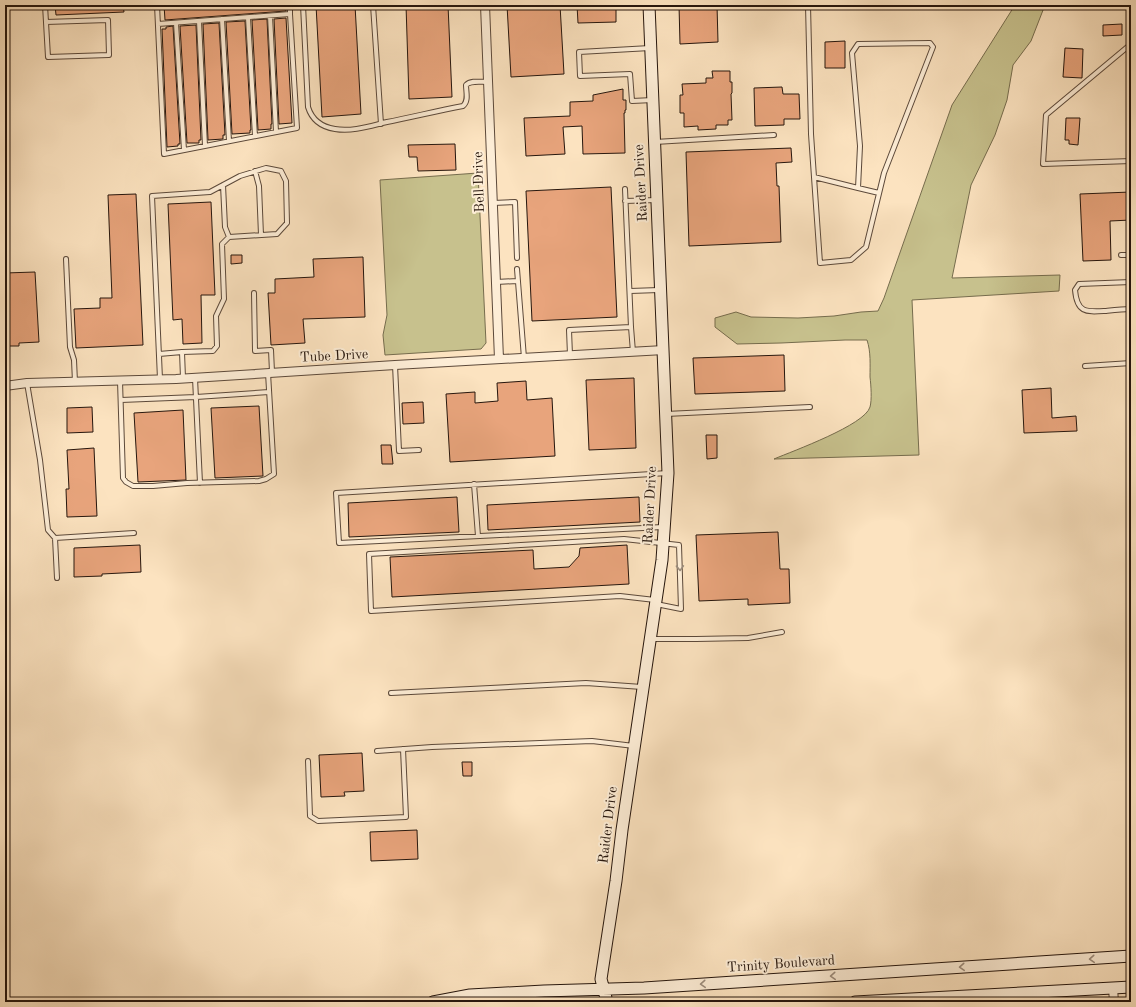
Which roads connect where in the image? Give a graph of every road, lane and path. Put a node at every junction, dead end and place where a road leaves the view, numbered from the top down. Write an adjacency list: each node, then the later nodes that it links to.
1 (45, 5): 14 (lane)
2 (157, 5): 16 (lane)
3 (290, 5): 9 (lane)
4 (303, 5): 21 (lane)
5 (373, 5): 21 (lane)
6 (485, 5): 19 (street, Bell Drive)
7 (649, 5): 18 (main road, Raider Drive)
8 (808, 7): 31 (lane)
9 (290, 14): 10 (lane); 22 (lane)
10 (270, 16): 11 (lane); 22 (lane)
11 (248, 18): 12 (lane); 24 (lane)
12 (222, 19): 13 (lane); 25 (lane)
13 (199, 21): 15 (lane); 27 (lane)
14 (46, 22): 14 (lane)
15 (176, 23): 16 (lane); 28 (lane)
16 (158, 24): 28 (lane)
17 (1131, 44): 29 (lane)
18 (651, 48): 20 (main road, Raider Drive); 20 (lane)
19 (488, 82): 21 (lane); 38 (street, Bell Drive)
20 (653, 100): 26 (main road, Raider Drive)
21 (381, 124)
22 (276, 132): 24 (lane)
23 (774, 135): 26 (lane)
24 (255, 136): 25 (lane)
25 (229, 141): 27 (lane)
26 (655, 142): 36 (main road, Raider Drive)
27 (205, 146): 28 (lane)
28 (184, 150)
29 (1131, 161)
30 (255, 171): 32 (lane); 39 (lane); 39 (lane)
31 (814, 177): 33 (lane); 35 (lane)
32 (223, 185): 40 (lane); 57 (lane)
33 (858, 188): 35 (lane); 35 (lane)
34 (625, 189): 37 (lane)
35 (879, 194)
36 (657, 200): 37 (lane); 49 (main road, Raider Drive)
37 (625, 201): 50 (lane)
38 (493, 203): 43 (lane); 47 (street, Bell Drive)
39 (261, 235): 40 (lane)
40 (229, 237): 55 (lane)
41 (1121, 255): 42 (lane)
42 (1131, 255)
43 (517, 258)
44 (66, 259): 69 (lane)
45 (517, 269): 46 (lane)
46 (518, 281): 47 (lane); 59 (lane)
47 (496, 282): 60 (street, Bell Drive)
48 (1131, 282): 52 (lane)
49 (661, 290): 50 (lane); 54 (main road, Raider Drive)
50 (630, 291): 53 (lane)
51 (254, 293): 64 (lane)
52 (1131, 309)
53 (631, 327): 56 (lane); 58 (lane)
54 (664, 350): 56 (street, Tube Drive); 76 (main road, Raider Drive)
55 (182, 352): 57 (lane); 66 (lane)
56 (633, 352): 58 (street, Tube Drive)
57 (159, 354): 68 (lane)
58 (570, 355): 59 (street, Tube Drive)
59 (524, 358): 60 (street, Tube Drive)
60 (499, 359): 62 (street, Tube Drive)
61 (1131, 363): 63 (lane)
62 (395, 365): 64 (street, Tube Drive); 77 (lane)
63 (1085, 366)
64 (270, 372): 65 (street, Tube Drive); 72 (lane)
65 (195, 378): 66 (street, Tube Drive); 73 (lane)
66 (184, 379): 68 (street, Tube Drive)
67 (120, 380): 68 (street, Tube Drive); 69 (street, Tube Drive); 74 (lane)
68 (160, 380)
69 (75, 382): 70 (street, Tube Drive)
70 (27, 383): 71 (street, Tube Drive); 84 (lane)
71 (5, 386)
72 (269, 392): 73 (lane); 79 (lane)
73 (196, 397): 74 (lane); 79 (lane)
74 (121, 400): 79 (lane)
75 (810, 407): 76 (lane)
76 (666, 414): 78 (main road, Raider Drive)
77 (419, 450)
78 (668, 473): 80 (lane); 81 (main road, Raider Drive)
79 (200, 483)
80 (474, 484): 83 (lane); 83 (lane)
81 (664, 527): 83 (lane); 85 (main road, Raider Drive)
82 (134, 533): 84 (lane)
83 (478, 536)
84 (55, 538): 86 (lane)
85 (663, 542): 87 (main road, Raider Drive); 87 (lane, one-way to 87); 87 (lane)
86 (57, 578)
87 (656, 602): 89 (main road, Raider Drive)
88 (782, 632): 89 (lane)
89 (650, 639): 90 (main road, Raider Drive)
90 (643, 687): 91 (lane); 92 (main road, Raider Drive)
91 (391, 693)
92 (634, 746): 93 (lane); 99 (main road, Raider Drive)
93 (403, 749): 94 (lane); 95 (lane)
94 (377, 751)
95 (308, 761)
96 (1131, 956): 99 (main road, Trinity Boulevard, one-way to 99)
97 (1131, 987): 98 (main road)
98 (1113, 988): 102 (main road); 103 (street)
99 (603, 989): 100 (main road, Trinity Boulevard); 101 (main road, Raider Drive)
100 (433, 1002)
101 (607, 1002)
102 (855, 1002)
103 (1114, 1002)

